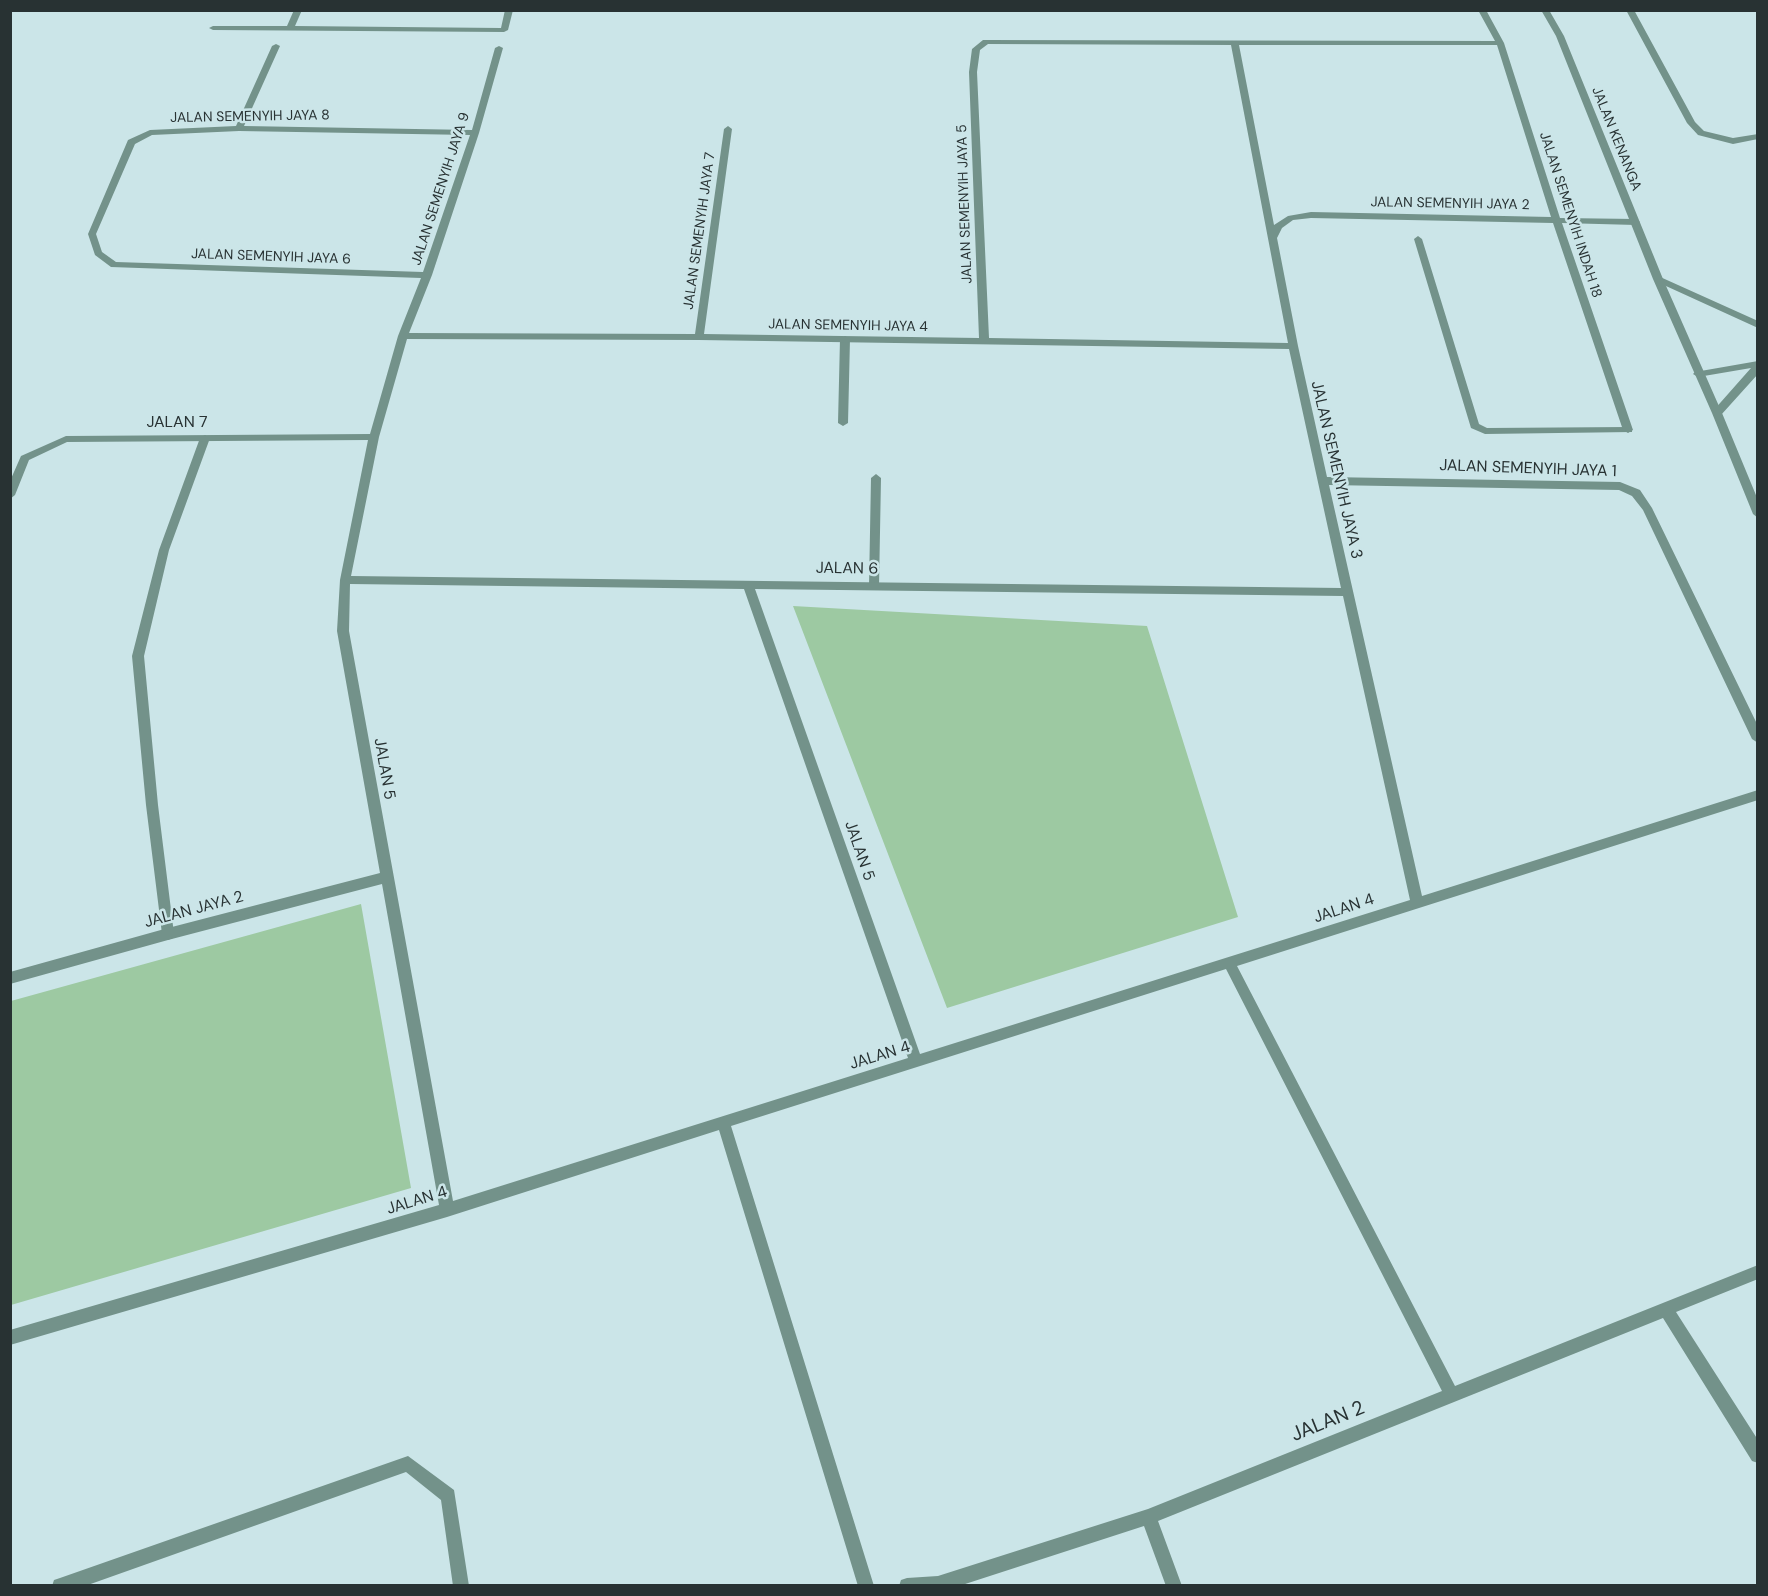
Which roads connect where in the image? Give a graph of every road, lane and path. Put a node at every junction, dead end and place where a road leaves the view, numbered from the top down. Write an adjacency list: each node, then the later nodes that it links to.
1 (298, 10): 7 (street)
2 (510, 10): 7 (street)
3 (1482, 10): 9 (street, JALAN SEMENYIH INDAH 18)
4 (1545, 10): 17 (street, JALAN KENANGA)
5 (1630, 10): 15 (street)
6 (213, 28): 7 (street)
7 (290, 29)
8 (1234, 42): 9 (street); 18 (street, JALAN SEMENYIH JAYA 3); 27 (street, JALAN SEMENYIH JAYA 5)
9 (1500, 43): 16 (street, JALAN SEMENYIH INDAH 18)
10 (276, 46): 12 (street)
11 (499, 48): 14 (street, JALAN SEMENYIH JAYA 9)
12 (239, 128): 14 (street, JALAN SEMENYIH JAYA 8); 20 (street, JALAN SEMENYIH JAYA 8)
13 (728, 129): 25 (street, JALAN SEMENYIH JAYA 7)
14 (475, 132): 21 (street, JALAN SEMENYIH JAYA 9)
15 (1758, 136)
16 (1556, 219): 17 (street, JALAN SEMENYIH JAYA 2); 18 (street, JALAN SEMENYIH JAYA 2); 19 (street, JALAN SEMENYIH INDAH 18)
17 (1636, 222): 22 (street, JALAN KENANGA)
18 (1273, 237): 28 (street, JALAN SEMENYIH JAYA 3)
19 (1418, 239)
20 (114, 265): 21 (street, JALAN SEMENYIH JAYA 6)
21 (427, 275): 24 (street, JALAN SEMENYIH JAYA 9)
22 (1658, 279): 23 (street); 30 (street, JALAN KENANGA)
23 (1758, 325)
24 (403, 336): 25 (street, JALAN SEMENYIH JAYA 4); 33 (street, JALAN 5)
25 (699, 337): 26 (street, JALAN SEMENYIH JAYA 4)
26 (845, 339): 27 (street, JALAN SEMENYIH JAYA 4); 32 (street)
27 (984, 341): 28 (street, JALAN SEMENYIH JAYA 4)
28 (1293, 346): 36 (street, JALAN SEMENYIH JAYA 3)
29 (1758, 365): 30 (street); 31 (street)
30 (1698, 374): 31 (street, JALAN KENANGA)
31 (1717, 413): 38 (street, JALAN KENANGA)
32 (843, 423)
33 (374, 437): 34 (street, JALAN 7); 39 (street, JALAN 5)
34 (205, 438): 37 (street, JALAN 7); 47 (street)
35 (876, 478): 41 (street)
36 (1323, 481): 42 (street, JALAN SEMENYIH JAYA 3); 43 (street, JALAN SEMENYIH JAYA 1)
37 (10, 495)
38 (1758, 514)
39 (345, 580): 40 (street, JALAN 6); 45 (street, JALAN 5)
40 (748, 584): 41 (street, JALAN 6); 50 (street, JALAN 5)
41 (874, 586): 42 (street, JALAN 6)
42 (1348, 592): 46 (street, JALAN SEMENYIH JAYA 3)
43 (1758, 739)
44 (1758, 795): 46 (street, JALAN 4)
45 (387, 877): 47 (street, JALAN JAYA 2); 52 (street, JALAN 5)
46 (1417, 904): 48 (street, JALAN 4)
47 (168, 934): 49 (street, JALAN JAYA 2)
48 (1229, 963): 50 (street, JALAN 4); 56 (street)
49 (10, 978)
50 (916, 1062): 51 (street, JALAN 4)
51 (723, 1122): 52 (street, JALAN 4); 61 (street)
52 (447, 1210): 55 (street, JALAN 4)
53 (1758, 1272): 54 (street, JALAN 2)
54 (1666, 1309): 56 (street, JALAN 2); 57 (street)
55 (10, 1338)
56 (1452, 1395): 58 (street, JALAN 2)
57 (1758, 1455)
58 (1148, 1517): 62 (street, JALAN 2); 63 (street)
59 (60, 1586): 60 (street)
60 (461, 1586)
61 (866, 1586)
62 (907, 1586)
63 (1174, 1586)

